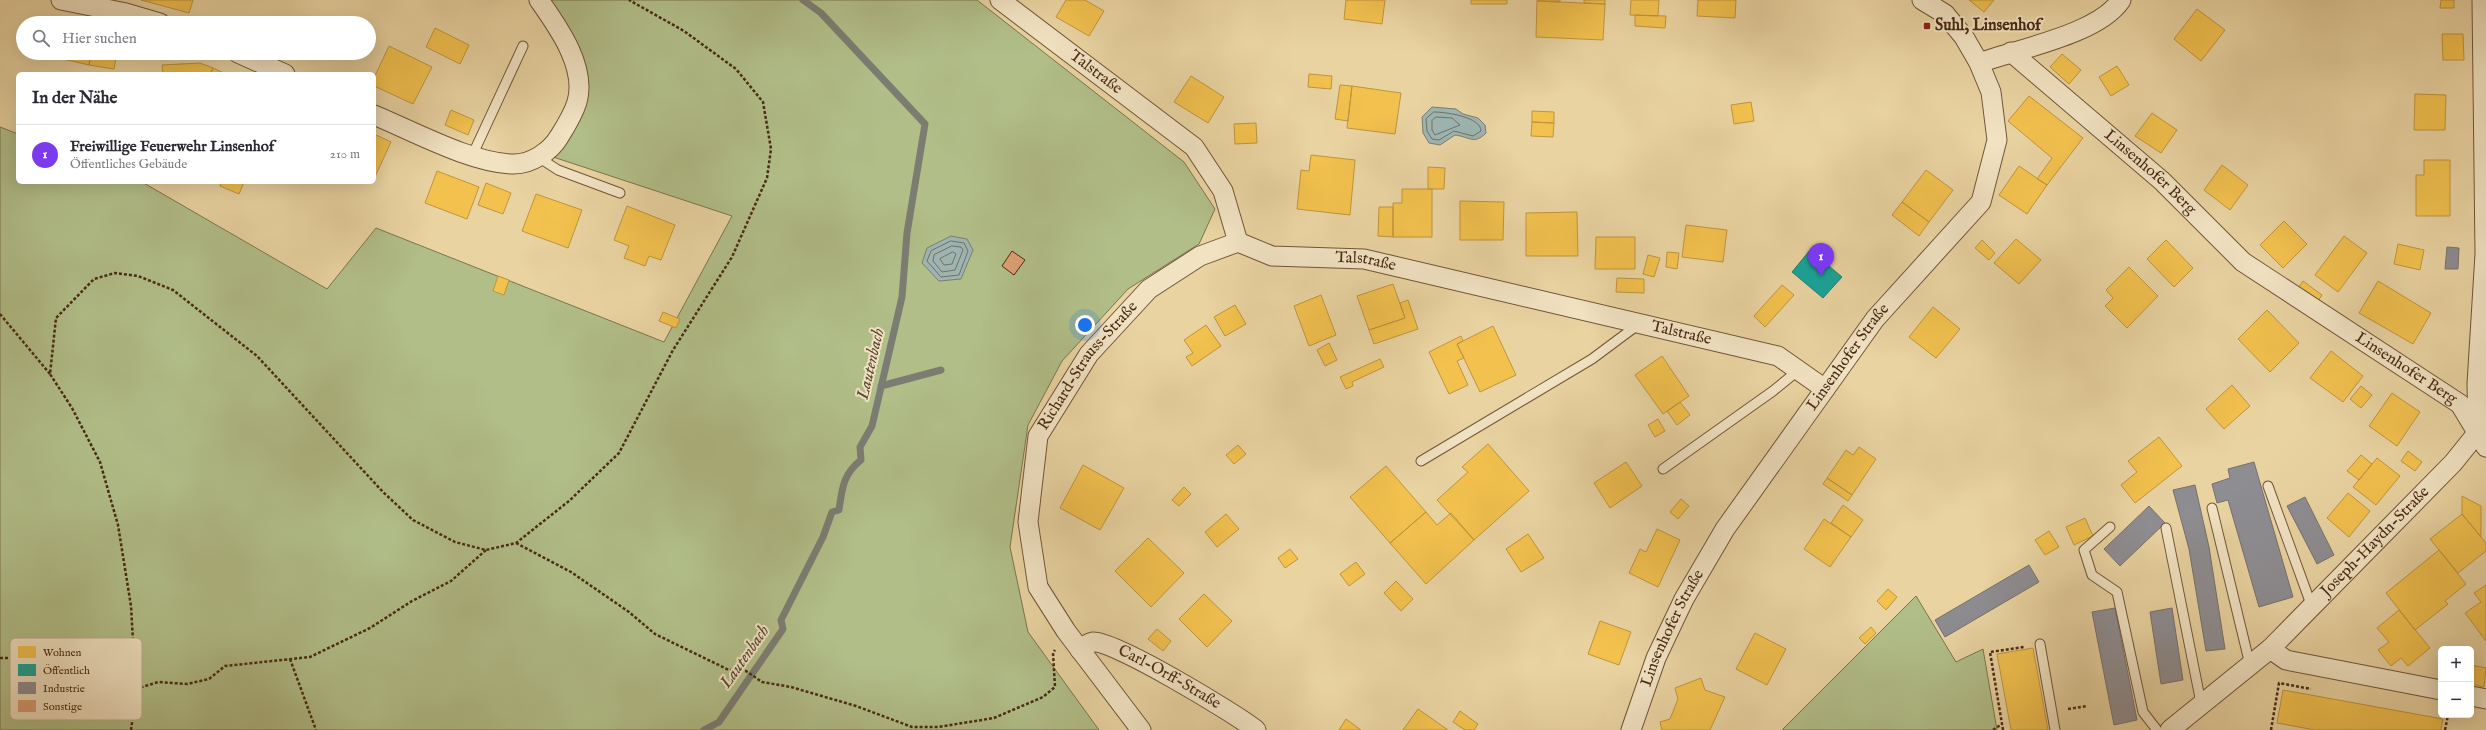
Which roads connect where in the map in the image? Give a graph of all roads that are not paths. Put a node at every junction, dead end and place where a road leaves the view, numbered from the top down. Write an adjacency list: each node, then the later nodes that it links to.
1 (61, 0): 7 (street)
2 (539, 0): 15 (street)
3 (1000, 0): 17 (street, Talstraße)
4 (1922, 0): 11 (street, Linsenhofer Straße)
5 (2121, 0): 9 (street)
6 (2482, 0): 21 (street, Linsenhofer Berg)
7 (136, 16)
8 (523, 46): 14 (lane)
9 (2011, 52): 11 (street); 21 (street, Linsenhofer Berg)
10 (254, 60): 12 (street)
11 (1978, 63): 20 (street, Linsenhofer Straße)
12 (281, 72)
13 (376, 116): 14 (street)
14 (472, 156): 15 (street)
15 (538, 157): 16 (lane)
16 (620, 193)
17 (1238, 242): 18 (street, Talstraße); 29 (street, Richard-Strauss-Straße)
18 (1640, 323): 19 (street, Talstraße); 22 (lane)
19 (1800, 369): 20 (street, Talstraße); 23 (lane)
20 (1825, 388): 39 (street, Linsenhofer Straße)
21 (2483, 436): 28 (street, Joseph-Haydn-Straße)
22 (1421, 461)
23 (1663, 470)
24 (2268, 486): 28 (lane)
25 (2212, 508): 32 (lane)
26 (2110, 527): 41 (lane)
27 (2166, 528): 36 (lane)
28 (2312, 607): 31 (street, Joseph-Haydn-Straße)
29 (1074, 642): 37 (street, Richard-Strauss-Straße); 38 (street, Carl-Orff-Straße)
30 (2040, 644): 40 (lane)
31 (2270, 649): 32 (street, Joseph-Haydn-Straße); 33 (street)
32 (2250, 664): 36 (street, Joseph-Haydn-Straße)
33 (2438, 689)
34 (2474, 697): 35 (street)
35 (2486, 699)
36 (2201, 704): 42 (street, Joseph-Haydn-Straße)
37 (1141, 730)
38 (1256, 730)
39 (1631, 730)
40 (2055, 730)
41 (2157, 730)
42 (2170, 730)

